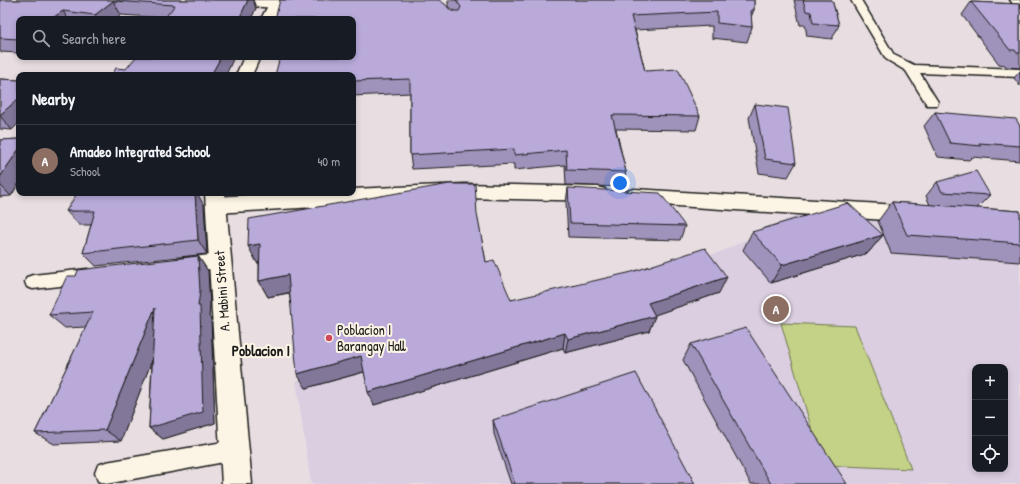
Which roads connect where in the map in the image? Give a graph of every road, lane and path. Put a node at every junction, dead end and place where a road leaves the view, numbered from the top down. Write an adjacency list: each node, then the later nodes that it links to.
1 (222, 0): 4 (street)
2 (856, 0): 8 (lane)
3 (1017, 0): 5 (street)
4 (282, 3): 6 (street)
5 (1020, 3)
6 (271, 16)
7 (251, 60): 9 (street)
8 (911, 69): 10 (lane); 11 (lane)
9 (245, 72)
10 (1020, 73)
11 (932, 102)
12 (215, 199): 13 (street); 14 (street, A. Mabini Street)
13 (932, 215)
14 (220, 261): 15 (lane); 18 (street, A. Mabini Street)
15 (165, 267)
16 (103, 274): 17 (lane)
17 (33, 282)
18 (234, 450): 19 (lane); 20 (street, A. Mabini Street)
19 (106, 474)
20 (237, 484)

